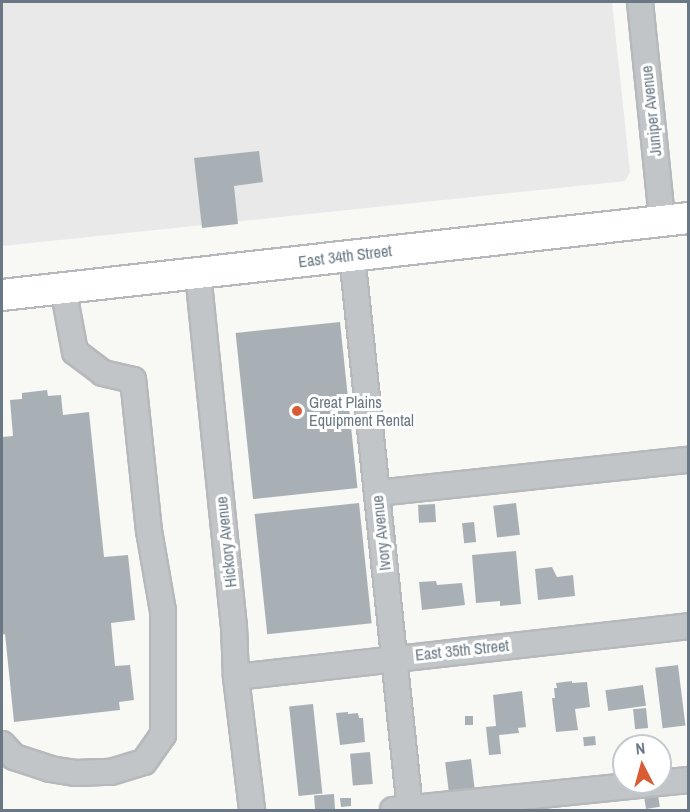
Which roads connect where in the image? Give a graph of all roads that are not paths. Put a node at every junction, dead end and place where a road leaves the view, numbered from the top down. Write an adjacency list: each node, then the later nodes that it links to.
1 (640, 2): 2 (street, Juniper Avenue)
2 (675, 219): 3 (main road, East 34th Street)
3 (352, 255): 4 (main road, East 34th Street); 8 (street, Ivory Avenue)
4 (198, 273): 5 (main road, East 34th Street); 11 (street, Hickory Avenue)
5 (63, 288): 6 (main road, East 34th Street); 12 (street)
6 (2, 295)
7 (688, 460): 8 (street)
8 (377, 493): 10 (street, Ivory Avenue)
9 (688, 626): 10 (street, East 35th Street)
10 (393, 658): 11 (street, East 35th Street); 15 (street, Ivory Avenue)
11 (236, 676): 14 (street, Hickory Avenue)
12 (2, 744)
13 (688, 780): 15 (street)
14 (252, 810)
15 (404, 810)

